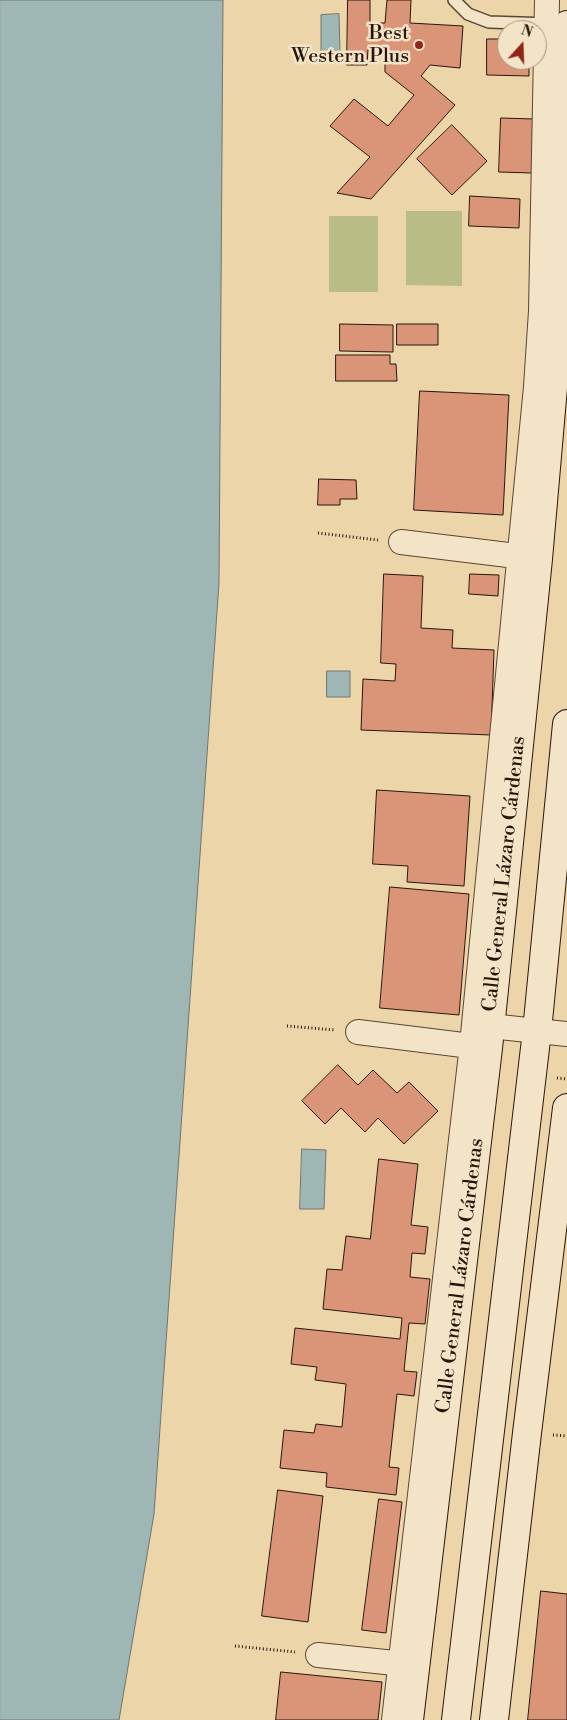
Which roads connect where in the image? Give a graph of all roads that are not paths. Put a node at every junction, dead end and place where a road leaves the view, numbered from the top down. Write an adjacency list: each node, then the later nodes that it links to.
1 (454, 0): 3 (lane)
2 (547, 0): 3 (street)
3 (560, 24): 4 (street, Calle General Lázaro Cárdenas); 6 (street)
4 (561, 353): 6 (street, Calle General Lázaro Cárdenas)
5 (400, 542): 6 (street)
6 (528, 558): 11 (street, Calle General Lázaro Cárdenas)
7 (567, 724): 8 (street)
8 (538, 1031): 10 (street); 11 (street); 17 (street)
9 (358, 1032): 11 (street)
10 (567, 1034)
11 (483, 1040): 14 (street, Calle General Lázaro Cárdenas)
12 (567, 1108): 18 (street)
13 (318, 1655): 14 (street)
14 (408, 1664): 15 (street); 16 (street, Calle General Lázaro Cárdenas)
15 (394, 1720)
16 (409, 1720)
17 (456, 1720)
18 (494, 1720)

